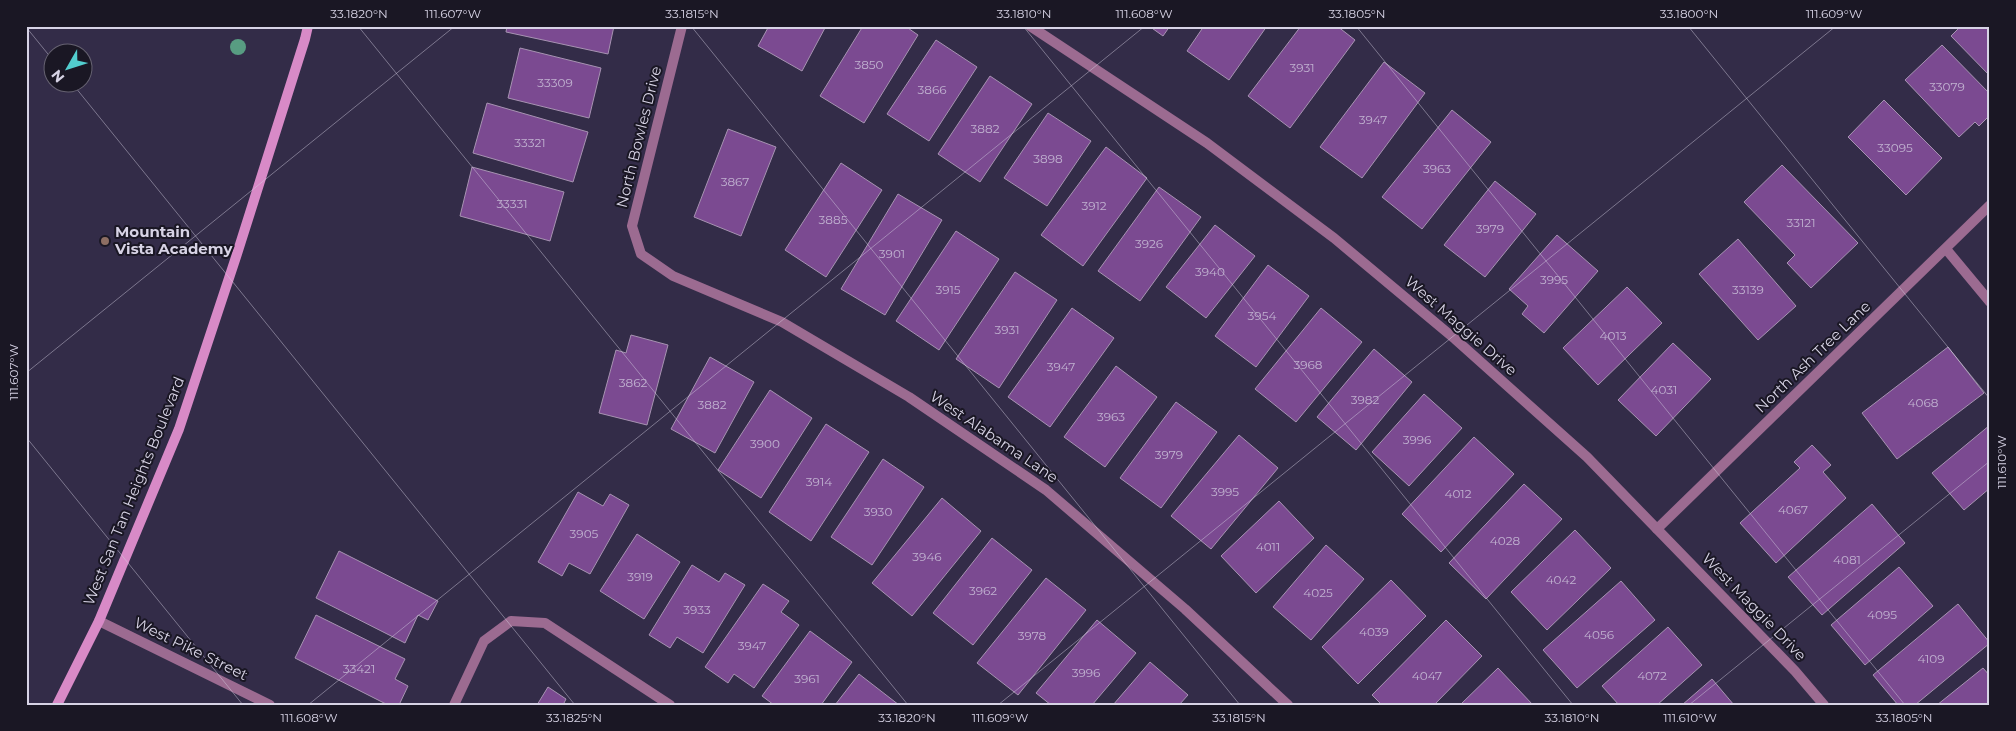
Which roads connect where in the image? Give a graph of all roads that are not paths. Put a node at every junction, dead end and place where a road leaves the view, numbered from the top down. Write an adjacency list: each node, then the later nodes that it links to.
1 (308, 26): 9 (street, West San Tan Heights Boulevard)
2 (682, 26): 6 (street, North Bowles Drive)
3 (1030, 26): 8 (street, West Maggie Drive)
4 (1990, 205): 5 (street, North Ash Tree Lane)
5 (1946, 249): 7 (street); 8 (street, North Ash Tree Lane)
6 (641, 254): 14 (street, West Alabama Lane)
7 (1990, 302)
8 (1657, 529): 15 (street, West Maggie Drive)
9 (99, 621): 10 (street, West San Tan Heights Boulevard); 11 (street, West Pike Street)
10 (57, 705)
11 (270, 705)
12 (454, 705): 13 (street)
13 (670, 705)
14 (1288, 705)
15 (1824, 705)

